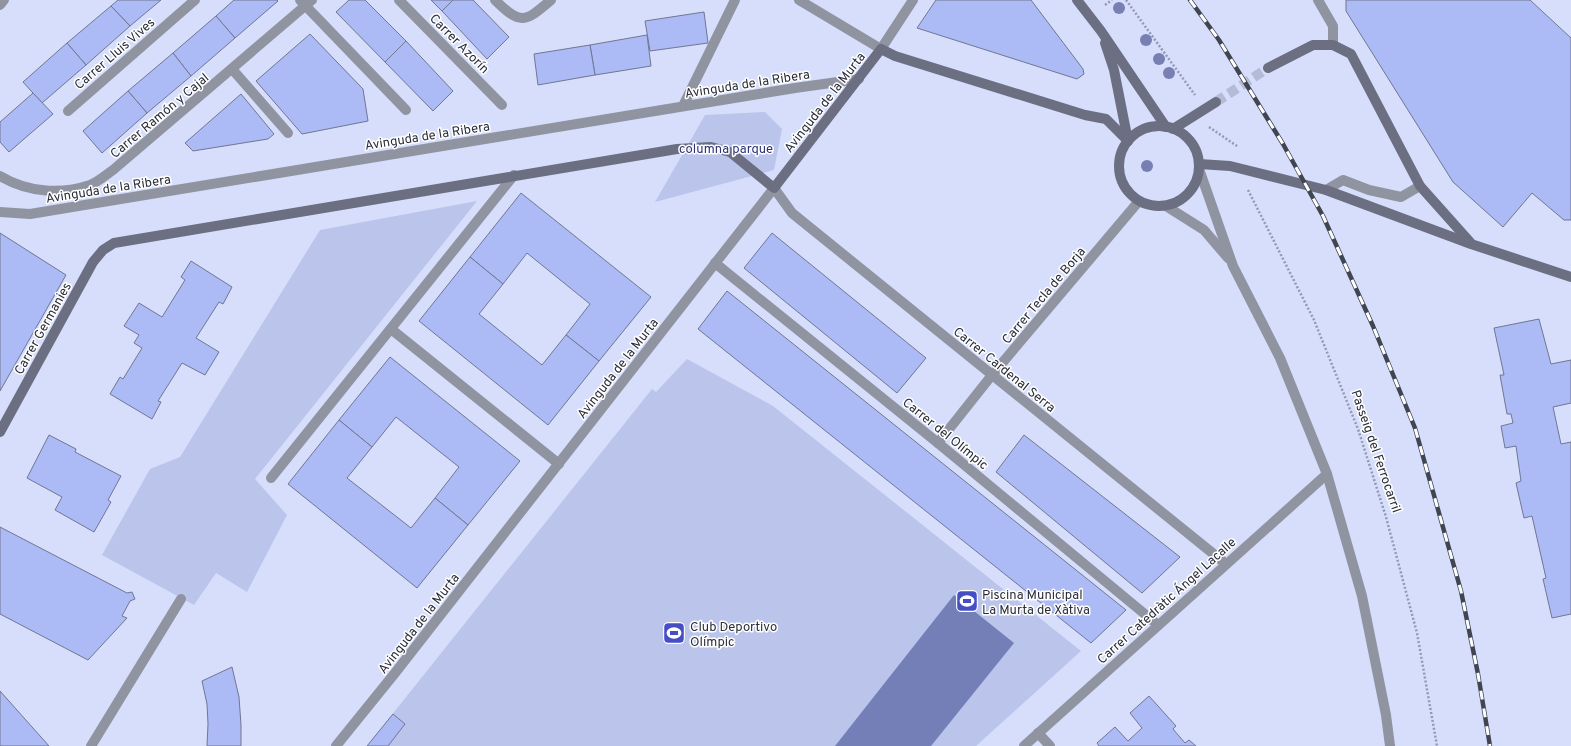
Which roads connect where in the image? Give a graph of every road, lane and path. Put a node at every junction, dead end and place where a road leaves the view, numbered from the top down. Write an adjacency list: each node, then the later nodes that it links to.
1 (4, 0): 14 (street)
2 (196, 0): 27 (street, Carrer Lluis Vives)
3 (399, 0): 24 (street, Carrer Azorín)
4 (496, 0): 5 (street)
5 (551, 0)
6 (735, 0): 25 (street)
7 (799, 0): 18 (street)
8 (913, 0): 18 (street, Avinguda de la Murta)
9 (1077, 0): 16 (street)
10 (1112, 0): 15 (path)
11 (1126, 0): 22 (path)
12 (1318, 0): 17 (street)
13 (306, 2): 20 (street, Carrer Ramón y Cajal); 26 (street)
14 (0, 5)
15 (1105, 6)
16 (1101, 31): 29 (street); 31 (street)
17 (1333, 45): 19 (street); 36 (street)
18 (881, 49): 21 (street, Avinguda de la Murta); 31 (street)
19 (1268, 68)
20 (232, 69): 30 (street); 35 (street, Carrer Ramón y Cajal)
21 (859, 80): 25 (street, Avinguda de la Ribera); 38 (street, Avinguda de la Murta)
22 (1199, 100)
23 (1216, 102): 29 (street)
24 (502, 105)
25 (683, 106): 42 (street, Avinguda de la Ribera)
26 (406, 110)
27 (68, 111)
28 (1207, 126): 32 (path)
29 (1169, 128): 31 (street); 33 (street)
30 (288, 133)
31 (1128, 141): 40 (street)
32 (1237, 146)
33 (1199, 167): 39 (street); 41 (street); 45 (street)
34 (514, 175): 38 (street); 47 (street); 49 (street, Carrer Germanies)
35 (0, 176)
36 (1420, 186): 39 (street); 43 (street)
37 (1247, 187): 63 (path, Passeig del Ferrocarril)
38 (774, 188): 44 (street, Avinguda de la Murta); 48 (street, Carrer Cardenal Serra)
39 (1326, 190): 43 (street)
40 (1139, 201): 41 (street); 48 (street, Carrer Tecla de Borja)
41 (1166, 206): 45 (street)
42 (0, 212)
43 (1471, 244): 46 (street)
44 (715, 264): 50 (street, Carrer del Olímpic); 51 (street, Avinguda de la Murta)
45 (1234, 266): 52 (street)
46 (1571, 276)
47 (391, 329): 51 (street); 53 (street)
48 (992, 375): 50 (street, Carrer Tecla de Borja); 54 (street, Carrer Cardenal Serra)
49 (0, 432)
50 (938, 443): 56 (street, Carrer del Olímpic)
51 (559, 464): 59 (street, Avinguda de la Murta)
52 (1327, 474): 54 (street, Carrer Catedràtic Ángel Lacalle); 62 (street)
53 (271, 478)
54 (1226, 564): 56 (street, Carrer Catedràtic Ángel Lacalle)
55 (181, 598): 58 (street)
56 (1158, 625): 57 (street, Carrer Catedràtic Ángel Lacalle)
57 (1038, 733): 60 (street, Carrer Catedràtic Ángel Lacalle); 61 (street)
58 (91, 746)
59 (336, 746)
60 (1024, 746)
61 (1050, 746)
62 (1390, 746)
63 (1437, 746)

